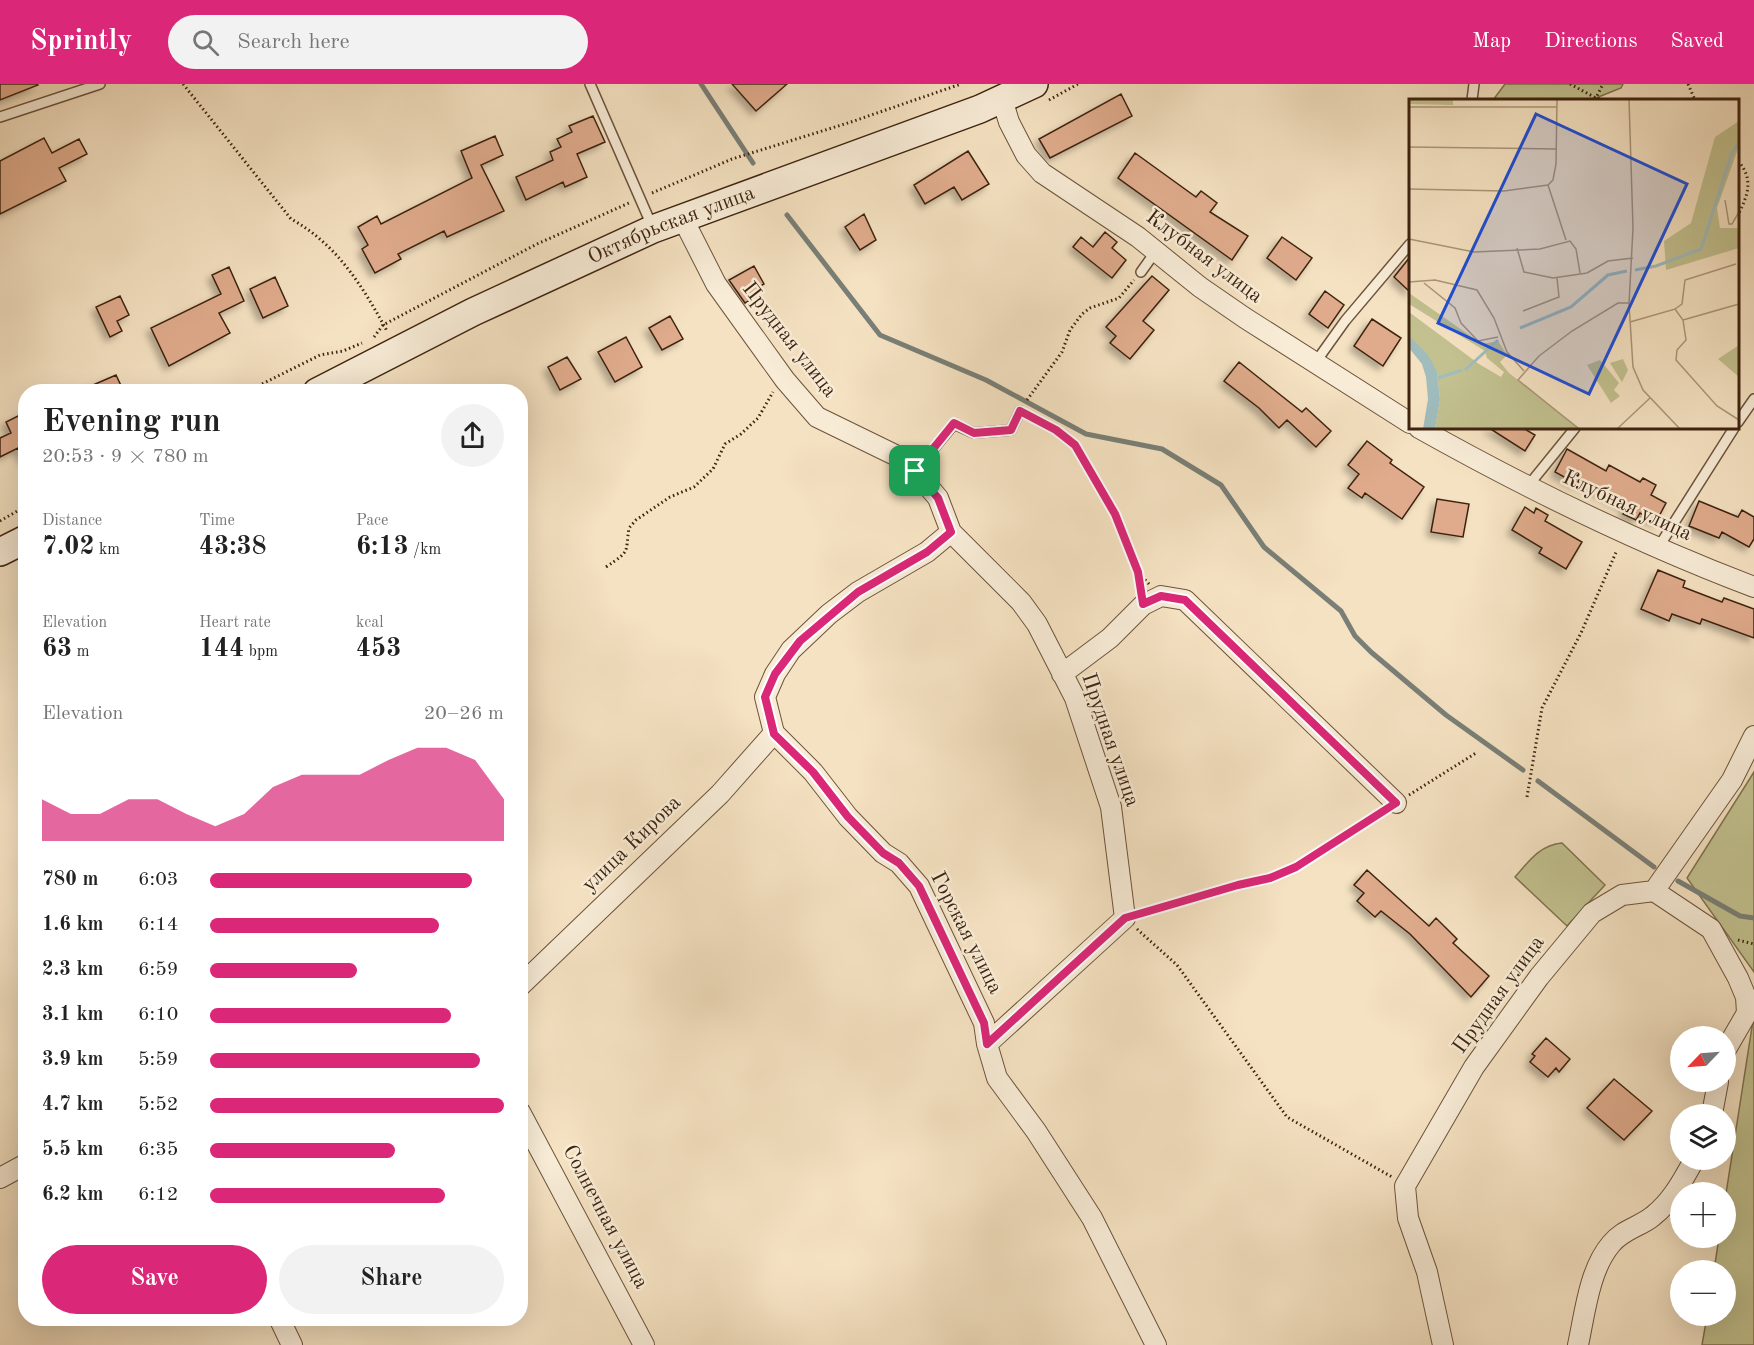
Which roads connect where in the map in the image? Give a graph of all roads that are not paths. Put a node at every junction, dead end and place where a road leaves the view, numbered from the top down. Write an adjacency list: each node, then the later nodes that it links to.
1 (100, 84): 5 (lane)
2 (590, 84): 10 (lane)
3 (1034, 84): 6 (main road, Октябрьская улица)
4 (1474, 84): 7 (lane)
5 (87, 86): 8 (lane)
6 (1002, 99): 9 (main road, Октябрьская улица); 12 (street, Клубная улица)
7 (1472, 99)
8 (0, 117)
9 (682, 217): 10 (main road, Октябрьская улица); 23 (street, Прудная улица)
10 (653, 229): 15 (main road, Октябрьская улица)
11 (1409, 245): 14 (lane)
12 (1156, 251): 13 (lane); 14 (street, Клубная улица)
13 (1141, 272)
14 (1316, 363): 19 (street, Клубная улица)
15 (333, 384)
16 (1754, 399): 18 (lane)
17 (1020, 411): 23 (lane)
18 (1739, 419)
19 (1409, 421)
20 (1422, 429): 24 (street, Клубная улица)
21 (1574, 429): 24 (lane)
22 (1733, 429): 27 (lane)
23 (915, 471): 25 (street, Прудная улица)
24 (1528, 486): 27 (street, Клубная улица)
25 (951, 532): 30 (street, Прудная улица); 31 (street)
26 (18, 543): 28 (main road)
27 (1658, 548): 29 (street, Клубная улица)
28 (0, 552)
29 (1754, 587)
30 (1062, 674): 33 (street); 37 (street, Прудная улица)
31 (774, 734): 35 (street, улица Кирова); 37 (street, Горская улица)
32 (1754, 736): 34 (street)
33 (1396, 803)
34 (1654, 891): 36 (street); 46 (street, Прудная улица)
35 (528, 978)
36 (1736, 1032)
37 (987, 1044): 45 (street, Горская улица)
38 (528, 1127): 44 (street, Солнечная улица)
39 (18, 1168): 41 (street)
40 (1688, 1170): 47 (street)
41 (0, 1178)
42 (283, 1326): 43 (street)
43 (292, 1345)
44 (644, 1345)
45 (1156, 1345)
46 (1443, 1345)
47 (1578, 1345)

